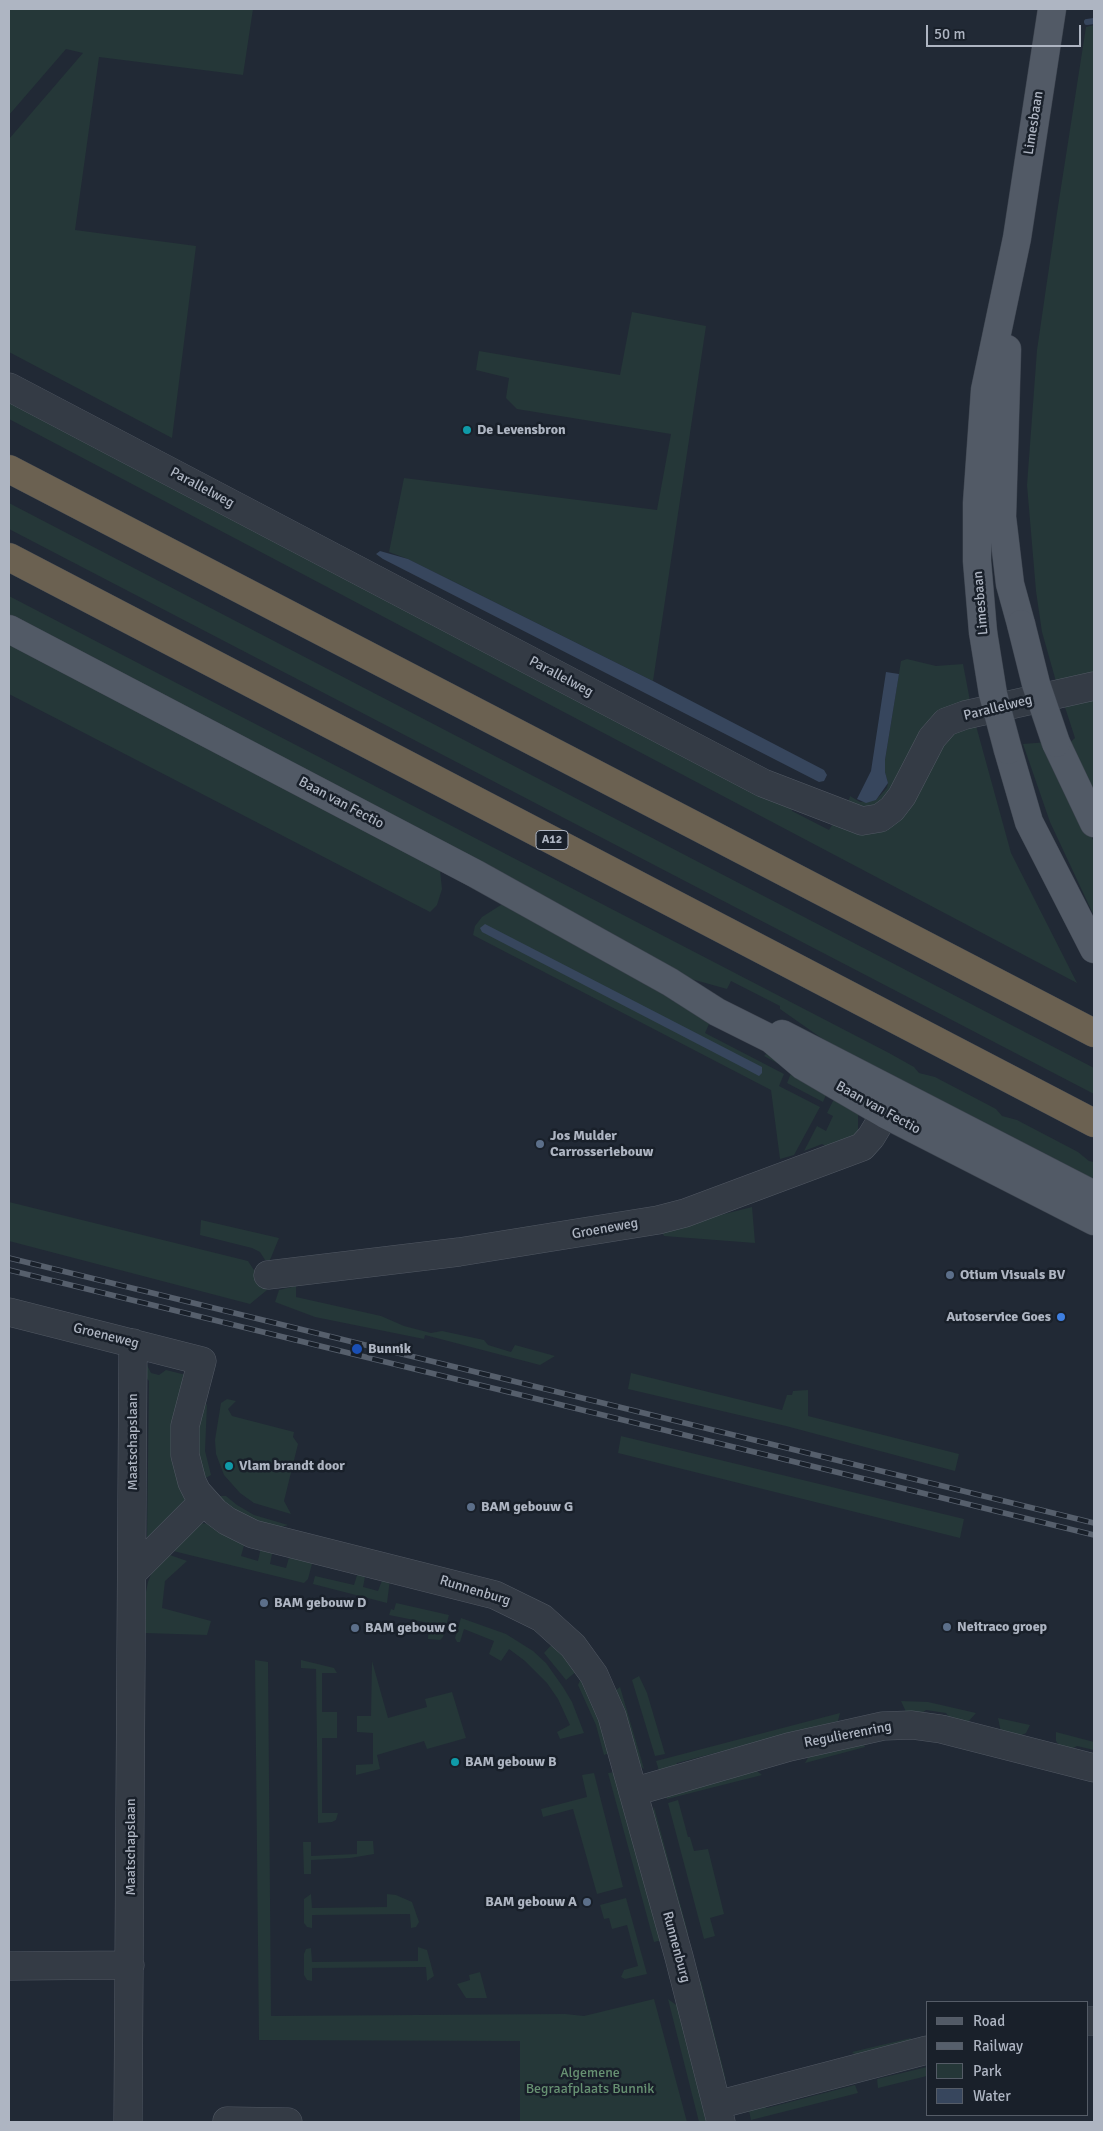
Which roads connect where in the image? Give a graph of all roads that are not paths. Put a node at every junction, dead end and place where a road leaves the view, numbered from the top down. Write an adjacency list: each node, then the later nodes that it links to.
1 (1052, 9): 2 (main road, Limesbaan)
2 (1017, 238): 8 (main road, Limesbaan, bridge); 9 (main road, Limesbaan, bridge)
3 (9, 387): 7 (street, Parallelweg)
4 (9, 468): 11 (highway)
5 (9, 558): 14 (highway, A12)
6 (9, 629): 10 (main road, Baan van Fectio)
7 (1094, 686)
8 (1094, 823)
9 (1094, 950)
10 (670, 982): 12 (main road, Baan van Fectio); 13 (main road, Baan van Fectio)
11 (1094, 1033)
12 (912, 1102): 13 (street); 15 (main road, Baan van Fectio)
13 (885, 1114): 16 (main road, Baan van Fectio); 17 (street, Groeneweg)
14 (1094, 1123)
15 (1094, 1195)
16 (1094, 1221)
17 (268, 1275)
18 (9, 1312): 19 (street, Groeneweg)
19 (133, 1343): 20 (street, Groeneweg); 22 (street, Maatschapslaan)
20 (202, 1361): 21 (street, Runnenburg)
21 (204, 1502): 22 (street); 24 (street, Runnenburg)
22 (133, 1572): 25 (street, Maatschapslaan)
23 (1094, 1768): 24 (street, Regulierenring)
24 (633, 1792): 28 (street, Runnenburg)
25 (130, 1965): 26 (street); 30 (street, Maatschapslaan)
26 (9, 1966)
27 (926, 2050): 28 (street)
28 (719, 2113)
29 (227, 2121): 31 (street)
30 (128, 2122)
31 (288, 2122)

